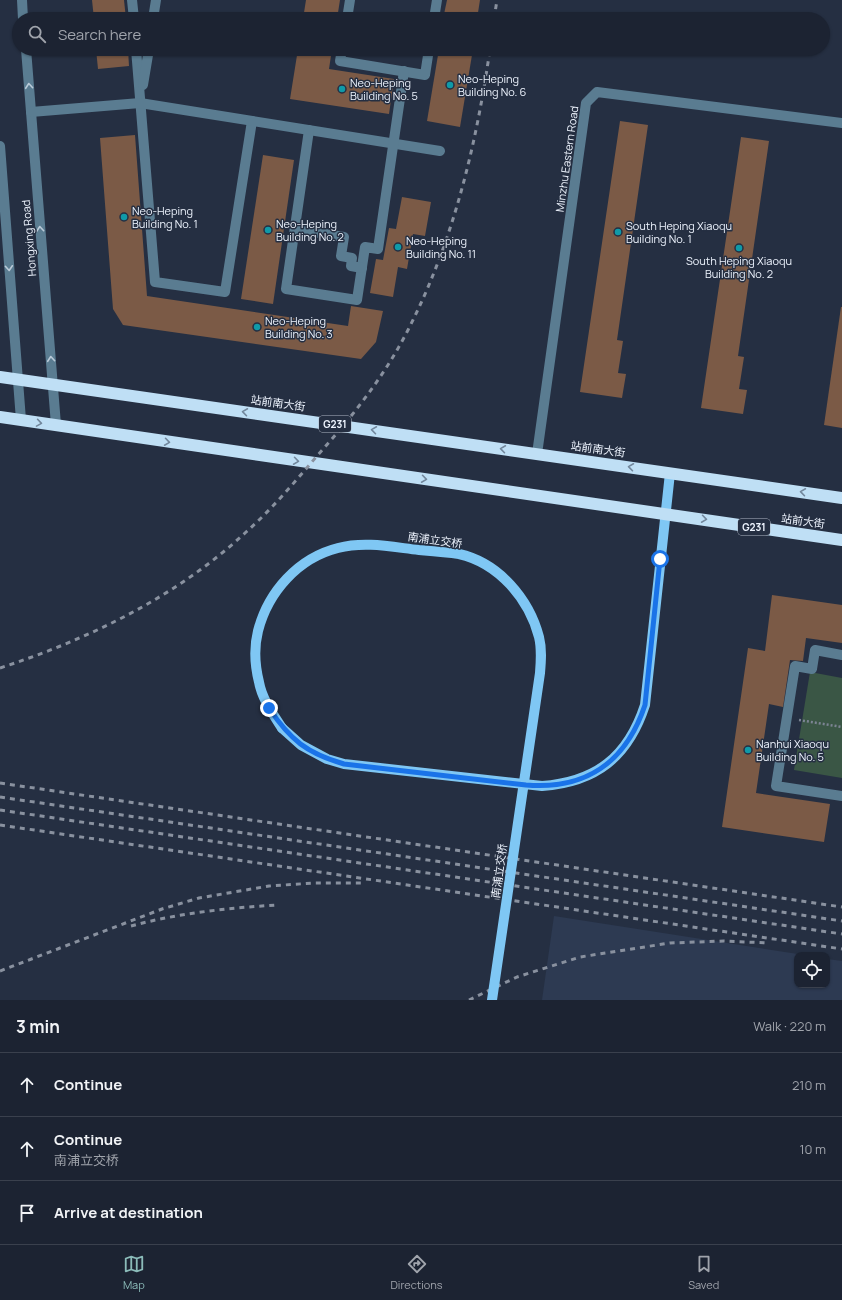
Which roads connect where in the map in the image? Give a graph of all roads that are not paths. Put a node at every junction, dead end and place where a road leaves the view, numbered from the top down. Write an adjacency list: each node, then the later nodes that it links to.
1 (22, 0): 6 (street)
2 (132, 0): 7 (street)
3 (156, 0): 8 (street)
4 (350, 0): 9 (street)
5 (437, 0): 10 (street)
6 (23, 12)
7 (133, 12)
8 (154, 12)
9 (348, 12)
10 (435, 12)
11 (27, 56): 18 (street, Hongxing Road, one-way to 11)
12 (137, 56): 17 (street)
13 (148, 56): 17 (street)
14 (341, 56): 16 (street)
15 (428, 56): 16 (street)
16 (404, 71): 22 (street)
17 (140, 103): 18 (street); 19 (street); 19 (street)
18 (31, 112): 29 (street, Hongxing Road, one-way to 18)
19 (252, 121): 21 (street)
20 (842, 123): 33 (street, Minzhu Eastern Road)
21 (309, 130): 22 (street); 25 (street)
22 (393, 144): 24 (street); 26 (street)
23 (0, 146): 28 (street, Hongxing Road, one-way to 28)
24 (440, 151)
25 (295, 229): 26 (street); 26 (street)
26 (362, 268)
27 (0, 377): 28 (highway, 站前南大街 / G231)
28 (18, 379): 29 (highway, 站前南大街 / G231); 31 (street, Hongxing Road)
29 (53, 384): 32 (street, Hongxing Road); 33 (highway, 站前南大街 / G231, one-way to 29)
30 (0, 417): 31 (highway, G231)
31 (21, 420): 32 (highway, G231, one-way to 32)
32 (56, 425): 36 (highway, G231, one-way to 36)
33 (537, 454): 34 (highway, 站前南大街 / G231, one-way to 33)
34 (670, 473): 35 (highway, G231, one-way to 34); 36 (main road, 南浦立交桥)
35 (842, 498)
36 (665, 513): 37 (highway, 站前大街 / G231, one-way to 37); 40 (main road, 南浦立交桥, bridge)
37 (842, 540)
38 (842, 654): 39 (street)
39 (842, 796)
40 (492, 1000)

